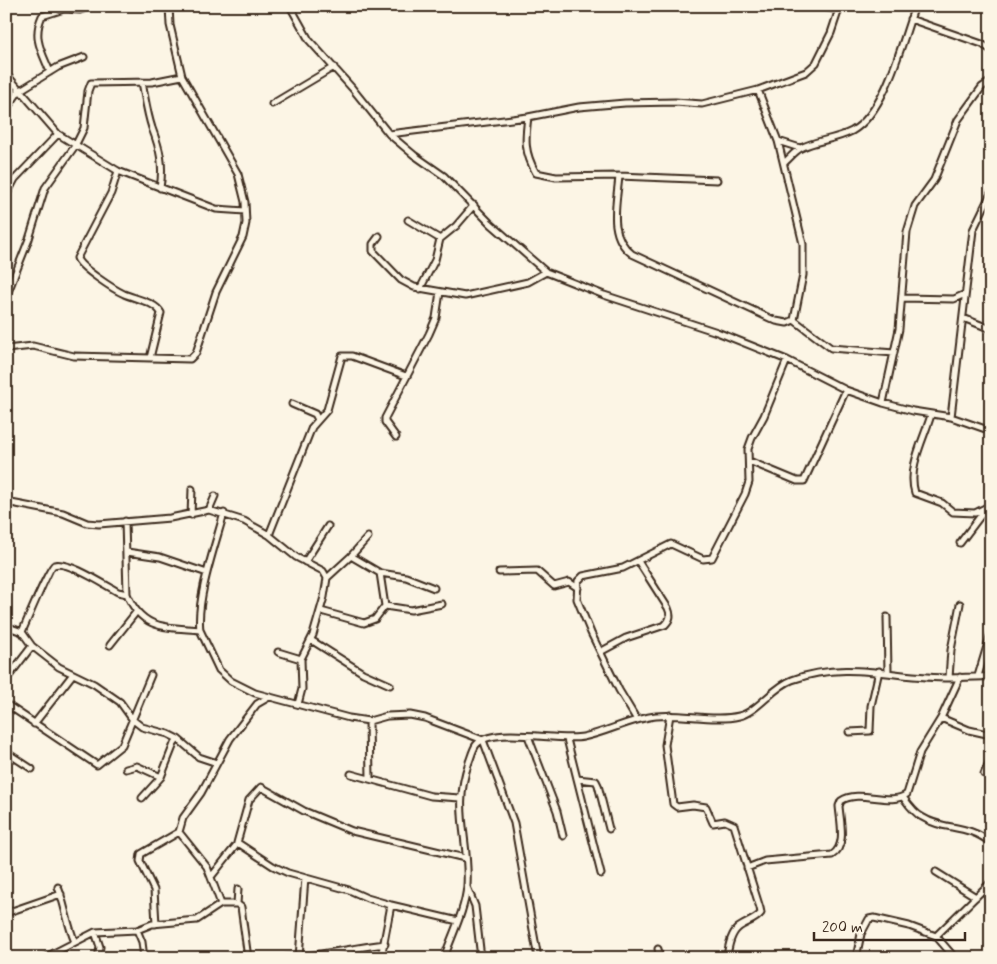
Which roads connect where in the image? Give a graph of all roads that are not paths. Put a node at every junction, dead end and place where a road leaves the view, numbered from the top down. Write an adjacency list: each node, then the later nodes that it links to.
1 (94, 6): 11 (street)
2 (168, 6): 13 (street)
3 (290, 6): 10 (street)
4 (818, 6): 6 (street)
5 (915, 6): 7 (street)
6 (840, 8): 16 (street)
7 (910, 18): 8 (street); 25 (street)
8 (991, 50)
9 (84, 57): 11 (street)
10 (334, 67): 18 (street); 22 (street)
11 (50, 72): 17 (street)
12 (6, 74): 17 (street)
13 (182, 76): 15 (street); 34 (street)
14 (991, 81): 43 (street)
15 (142, 82): 24 (street); 30 (street)
16 (758, 90): 20 (street); 23 (street)
17 (19, 91): 19 (street); 21 (street)
18 (272, 104)
19 (6, 110)
20 (528, 117): 22 (street); 28 (street)
21 (58, 134): 24 (street); 31 (street)
22 (390, 134): 33 (street)
23 (778, 140): 25 (street); 26 (street)
24 (75, 146): 27 (street); 42 (street)
25 (800, 148): 26 (street)
26 (784, 164): 47 (street)
27 (118, 171): 30 (street); 51 (street)
28 (619, 176): 29 (street); 47 (street)
29 (718, 180)
30 (160, 188): 34 (street)
31 (6, 196)
32 (990, 196): 41 (street)
33 (474, 205): 37 (street); 38 (street)
34 (245, 212): 51 (street)
35 (408, 220): 37 (street)
36 (379, 236): 39 (street)
37 (440, 239): 39 (street)
38 (546, 272): 40 (street); 52 (street)
39 (420, 289): 40 (street)
40 (440, 292): 53 (street)
41 (965, 294): 44 (street); 45 (street)
42 (6, 297)
43 (902, 298): 44 (street); 50 (street)
44 (954, 299): 45 (street)
45 (965, 306): 46 (street)
46 (963, 318): 48 (street); 58 (street)
47 (794, 320): 50 (street)
48 (991, 329)
49 (6, 349): 51 (street)
50 (894, 353): 55 (street)
51 (150, 358)
52 (787, 360): 54 (street); 62 (street)
53 (406, 376): 59 (street); 61 (street)
54 (846, 390): 55 (street); 62 (street)
55 (882, 403): 57 (street)
56 (292, 404): 59 (street)
57 (931, 415): 58 (street); 66 (street)
58 (951, 417): 60 (street)
59 (318, 420): 72 (street)
60 (991, 430)
61 (396, 437)
62 (749, 461): 77 (street)
63 (192, 490): 69 (street)
64 (215, 496): 67 (street)
65 (6, 502): 70 (street)
66 (989, 504): 74 (street)
67 (209, 510): 68 (street); 69 (street)
68 (224, 513): 72 (street); 80 (street)
69 (191, 515): 70 (street)
70 (125, 521): 75 (street)
71 (328, 526): 78 (street)
72 (270, 535): 78 (street)
73 (368, 537): 76 (street)
74 (960, 543)
75 (127, 552): 80 (street); 85 (street)
76 (351, 556): 81 (street); 82 (street)
77 (638, 561): 84 (street); 99 (street)
78 (305, 562): 82 (street)
79 (499, 572): 84 (street)
80 (208, 573): 93 (street)
81 (380, 573): 83 (street); 88 (street)
82 (327, 578): 90 (street)
83 (434, 588)
84 (578, 588): 99 (street)
85 (127, 594): 89 (street); 94 (street)
86 (442, 604): 88 (street)
87 (960, 604): 109 (street)
88 (385, 606): 90 (street)
89 (137, 611): 93 (street); 97 (street)
90 (321, 611): 96 (street)
91 (887, 617): 103 (street)
92 (6, 626): 94 (street)
93 (200, 630): 113 (street)
94 (22, 632): 98 (street)
95 (991, 633): 106 (street)
96 (310, 640): 101 (street); 111 (street)
97 (110, 644)
98 (32, 646): 104 (street); 110 (street)
99 (602, 651): 120 (street)
100 (278, 652): 101 (street)
101 (301, 659): 116 (street)
102 (879, 671): 103 (street); 117 (street); 123 (street)
103 (888, 672): 109 (street)
104 (73, 674): 119 (street); 122 (street)
105 (151, 675): 119 (street)
106 (978, 676): 107 (street); 108 (street)
107 (960, 677): 109 (street); 114 (street)
108 (991, 677)
109 (949, 678)
110 (6, 680)
111 (390, 684)
112 (946, 692): 114 (street)
113 (270, 697): 116 (street); 131 (street)
114 (950, 699): 118 (street)
115 (6, 704): 122 (street)
116 (298, 704): 121 (street)
117 (670, 715): 120 (street); 148 (street)
118 (941, 718): 124 (street); 139 (street)
119 (133, 720): 122 (street); 126 (street)
120 (637, 720): 127 (street)
121 (369, 721): 128 (street); 137 (street)
122 (34, 724)
123 (850, 732)
124 (991, 735)
125 (528, 736): 127 (street); 128 (street); 144 (street)
126 (178, 739): 131 (street); 136 (street)
127 (567, 739): 138 (street)
128 (483, 740): 141 (street); 182 (street)
129 (6, 752): 132 (street)
130 (991, 758): 135 (street)
131 (217, 763): 143 (street)
132 (32, 769)
133 (126, 769): 136 (street)
134 (351, 774): 137 (street)
135 (984, 774)
136 (161, 777): 140 (street)
137 (370, 778): 141 (street)
138 (577, 779): 142 (street); 150 (street)
139 (903, 797): 146 (street); 148 (street)
140 (142, 798)
141 (460, 798): 147 (street)
142 (609, 828)
143 (179, 832): 151 (street); 166 (street)
144 (563, 836)
145 (237, 843): 147 (street); 151 (street); 152 (street)
146 (991, 843)
147 (465, 858): 154 (street)
148 (747, 868): 184 (street)
149 (936, 872): 159 (street)
150 (601, 874)
151 (211, 877): 161 (street)
152 (305, 878): 163 (street); 173 (street)
153 (991, 882): 157 (street)
154 (467, 886): 165 (street); 181 (street)
155 (58, 887): 158 (street)
156 (238, 889): 162 (street)
157 (984, 889): 159 (street); 160 (street)
158 (61, 894): 164 (street); 170 (street)
159 (976, 896): 169 (street)
160 (991, 900)
161 (221, 904): 162 (street); 166 (street)
162 (237, 904): 177 (street)
163 (391, 905): 165 (street); 171 (street)
164 (9, 912)
165 (458, 920): 180 (street)
166 (156, 924): 167 (street)
167 (137, 930): 168 (street); 176 (street)
168 (95, 932): 170 (street); 175 (street)
169 (936, 936): 185 (street); 186 (street)
170 (75, 942): 174 (street)
171 (385, 944): 173 (street); 179 (street)
172 (658, 950): 183 (street)
173 (299, 957): 178 (street)
174 (44, 958)
175 (98, 958)
176 (144, 958)
177 (248, 958)
178 (286, 958)
179 (381, 958)
180 (444, 958)
181 (481, 958)
182 (538, 958)
183 (660, 958)
184 (726, 958)
185 (856, 958)
186 (955, 958)

